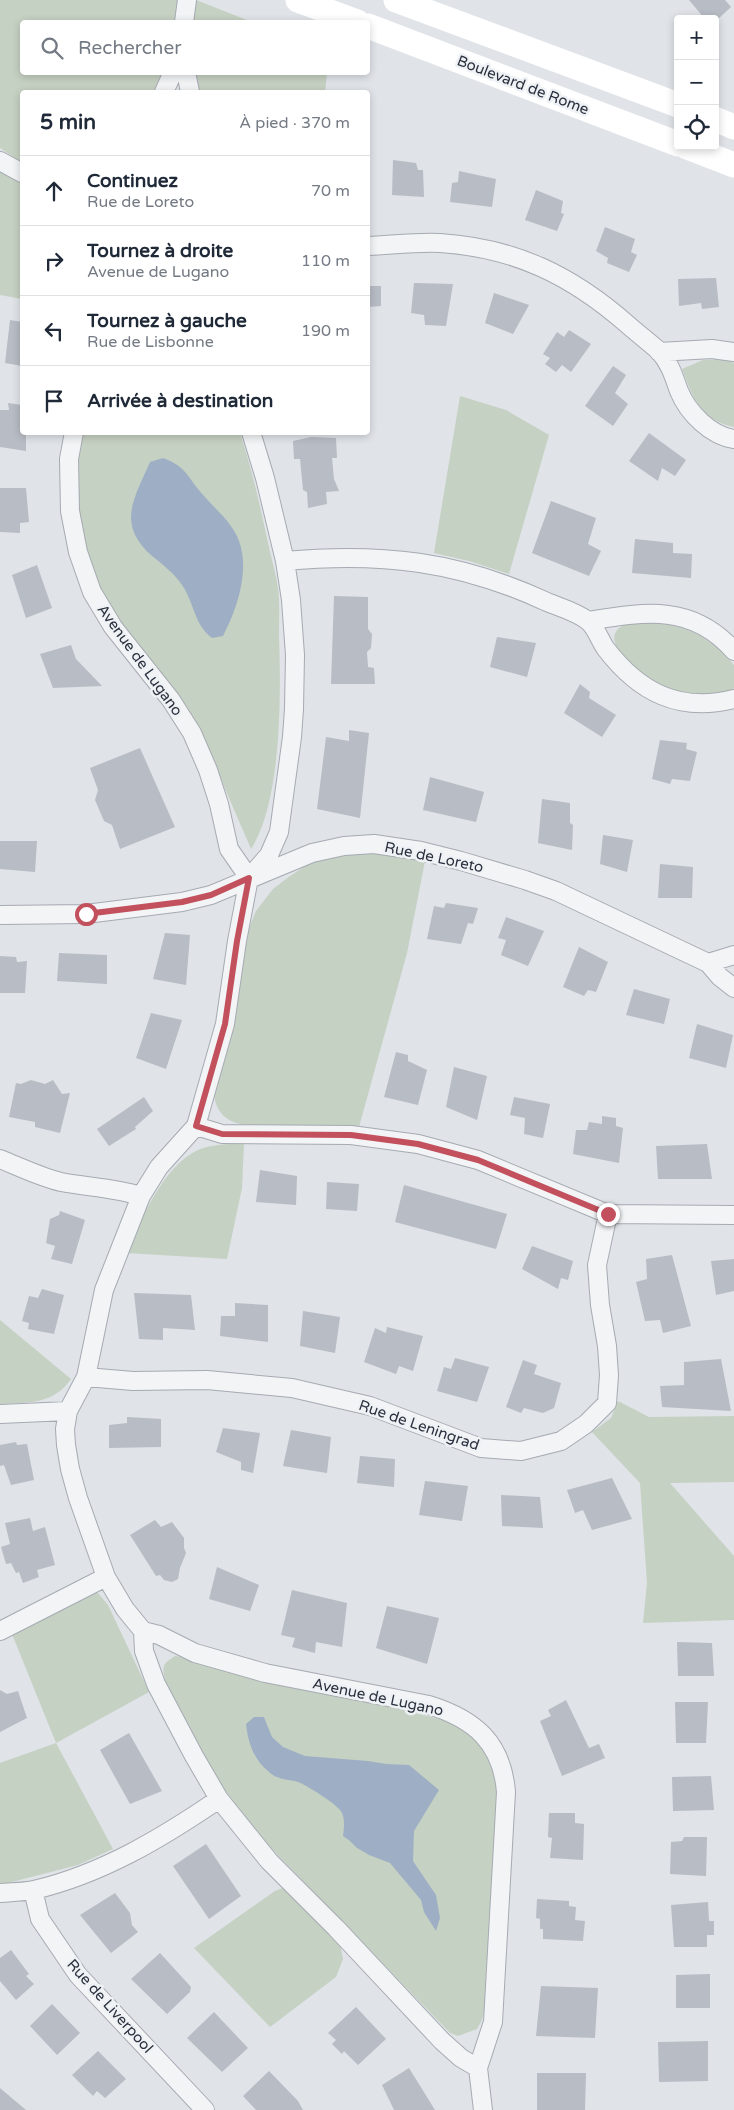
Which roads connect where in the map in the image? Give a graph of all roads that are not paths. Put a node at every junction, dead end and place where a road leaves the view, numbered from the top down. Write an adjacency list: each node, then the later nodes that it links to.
1 (187, 0): 4 (street)
2 (298, 0): 5 (main road)
3 (396, 0): 11 (main road)
4 (184, 20)
5 (352, 20)
6 (370, 27): 14 (main road, Boulevard de Rome)
7 (172, 75): 9 (street)
8 (187, 75): 10 (street)
9 (165, 90)
10 (190, 90)
11 (674, 104)
12 (719, 121): 13 (main road)
13 (734, 126)
14 (674, 142)
15 (695, 150): 17 (main road)
16 (0, 161): 18 (street)
17 (734, 165)
18 (20, 172)
19 (370, 246): 20 (street)
20 (659, 352): 21 (street); 24 (street)
21 (734, 352)
22 (73, 435): 29 (street, Avenue de Lugano)
23 (252, 435): 25 (street)
24 (734, 439)
25 (285, 561): 26 (street); 29 (street)
26 (588, 621): 27 (street); 28 (street)
27 (734, 651)
28 (734, 699)
29 (249, 878): 30 (street, Rue de Loreto); 32 (street, Rue de Loreto); 34 (street)
30 (0, 915)
31 (734, 955): 32 (street)
32 (708, 963): 33 (street, Rue de Loreto)
33 (734, 988)
34 (196, 1126): 36 (street); 37 (street)
35 (0, 1159): 36 (street)
36 (141, 1196): 39 (street)
37 (608, 1214): 38 (street); 39 (street, Rue de Leningrad)
38 (734, 1215)
39 (86, 1377): 40 (street)
40 (68, 1411): 41 (street); 42 (street)
41 (0, 1414)
42 (106, 1577): 43 (street); 44 (street)
43 (0, 1631)
44 (143, 1631): 45 (street); 48 (street, Avenue de Lugano)
45 (219, 1799): 46 (street); 48 (street)
46 (33, 1890): 47 (street); 49 (street, Rue de Liverpool)
47 (0, 1893)
48 (478, 2068): 50 (street, Avenue de Lugano)
49 (205, 2110)
50 (483, 2110)

